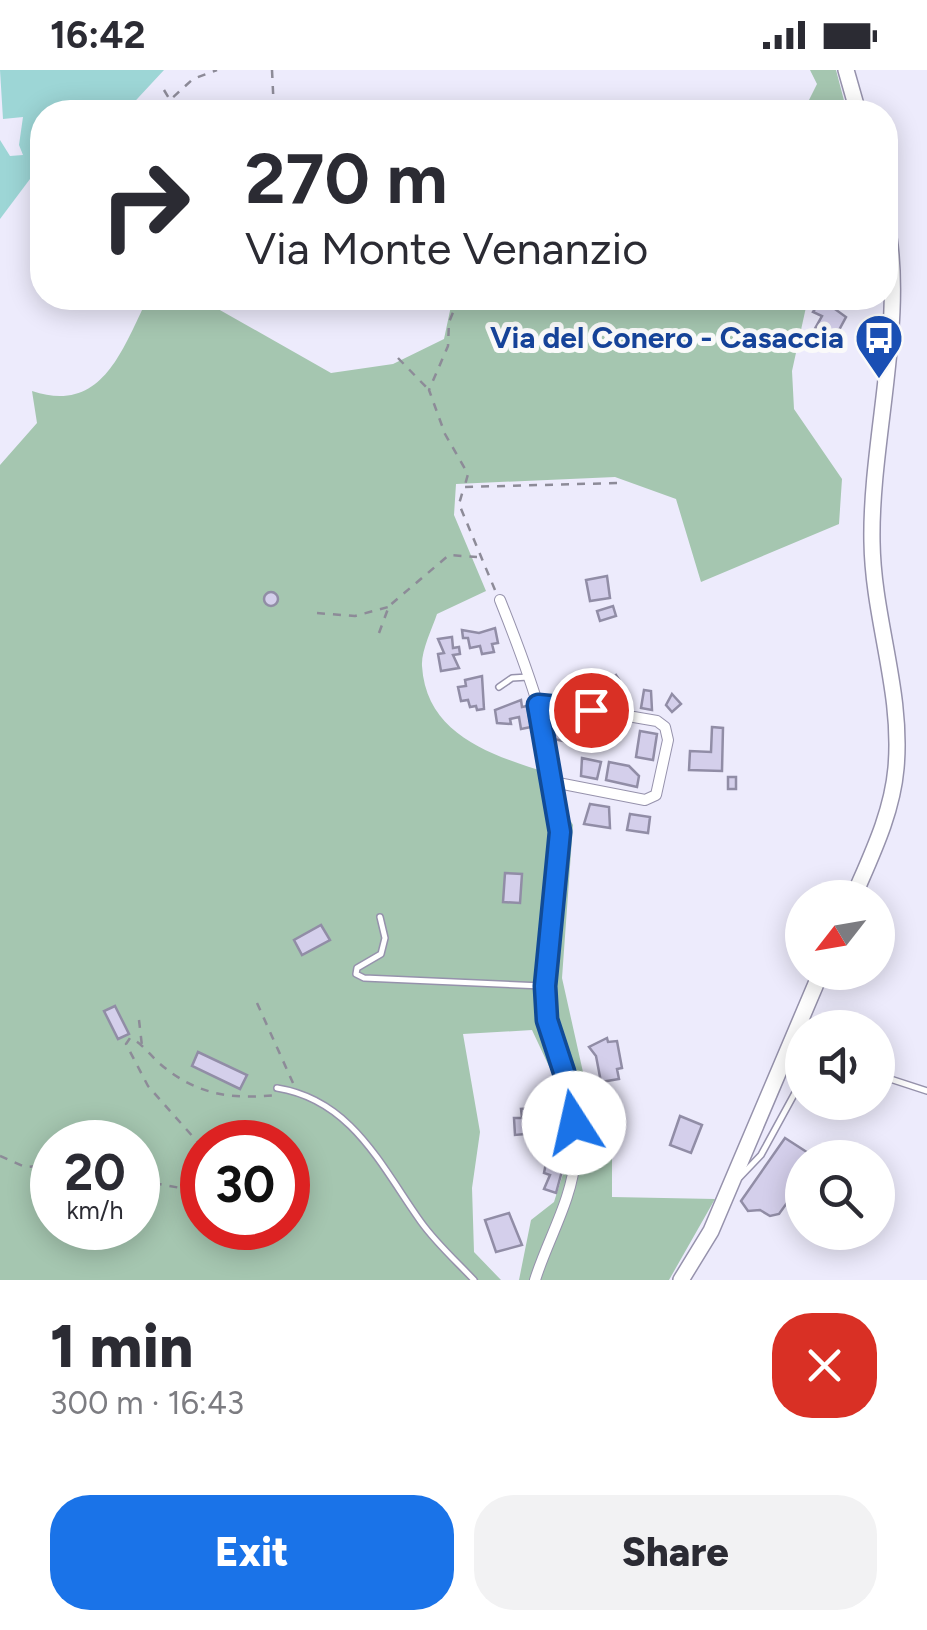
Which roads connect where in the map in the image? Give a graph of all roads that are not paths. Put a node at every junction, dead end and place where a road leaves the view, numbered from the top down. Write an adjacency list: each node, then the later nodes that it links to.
1 (846, 70): 2 (main road)
2 (851, 100)
3 (890, 310): 9 (main road)
4 (500, 600): 5 (street)
5 (530, 676): 6 (lane); 7 (street)
6 (500, 687)
7 (538, 705): 8 (street); 8 (street)
8 (553, 782): 11 (street)
9 (860, 880)
10 (380, 916): 11 (lane)
11 (545, 986): 19 (street)
12 (785, 1065): 17 (main road)
13 (895, 1081): 14 (lane)
14 (927, 1091)
15 (278, 1092): 18 (lane)
16 (785, 1111): 17 (lane)
17 (728, 1191): 20 (main road)
18 (474, 1280)
19 (535, 1280)
20 (682, 1280)

